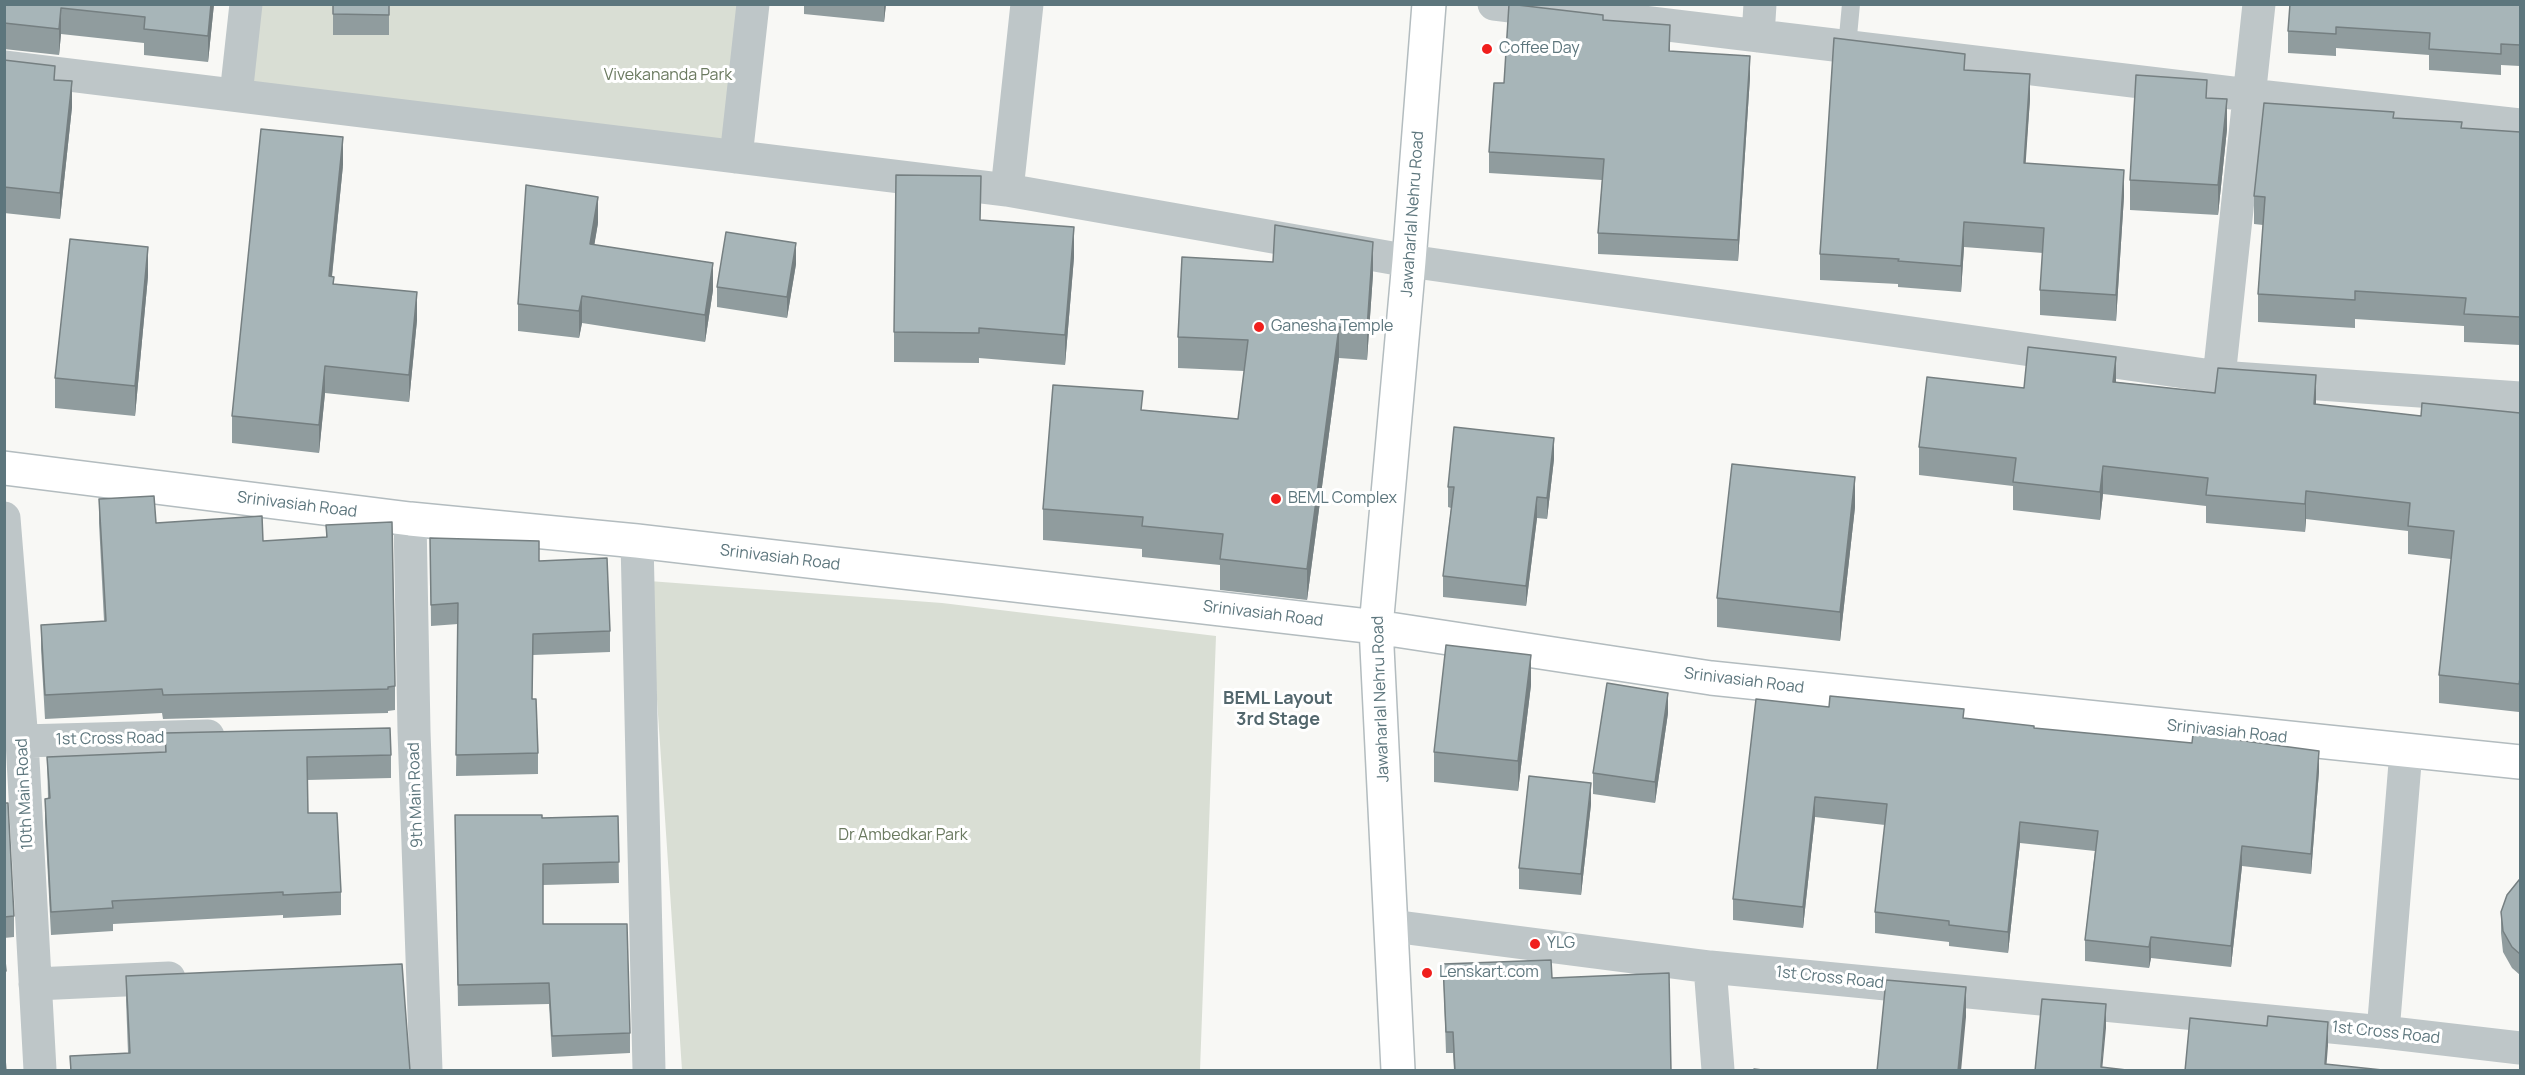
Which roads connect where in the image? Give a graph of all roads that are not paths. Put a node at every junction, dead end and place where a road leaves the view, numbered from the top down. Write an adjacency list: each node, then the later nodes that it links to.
1 (246, 4): 11 (street)
2 (753, 4): 14 (street)
3 (1027, 4): 15 (street)
4 (1429, 4): 16 (street, Jawaharlal Nehru Road)
5 (1494, 4): 8 (street)
6 (1851, 4): 9 (lane)
7 (2259, 4): 12 (street)
8 (1759, 20): 9 (street)
9 (1847, 47): 12 (street)
10 (4, 67): 11 (street)
11 (236, 95): 14 (street)
12 (2249, 95): 13 (street); 17 (street)
13 (2520, 125)
14 (736, 157): 15 (street)
15 (1006, 190): 16 (street)
16 (1410, 261): 17 (street); 23 (street, Jawaharlal Nehru Road)
17 (2219, 377): 18 (street)
18 (2520, 398)
19 (4, 468): 21 (street, Srinivasiah Road)
20 (4, 518): 25 (street, 10th Main Road)
21 (410, 519): 22 (street, Srinivasiah Road); 29 (street, 9th Main Road)
22 (637, 541): 23 (street, Srinivasiah Road); 38 (street)
23 (1376, 627): 26 (street, Srinivasiah Road); 28 (street, Jawaharlal Nehru Road)
24 (236, 736): 25 (street, 1st Cross Road)
25 (22, 741): 33 (street, 10th Main Road)
26 (2406, 751): 27 (street, Srinivasiah Road); 34 (street)
27 (2520, 762)
28 (1392, 926): 30 (street, 1st Cross Road); 39 (street, Jawaharlal Nehru Road)
29 (423, 967): 31 (street); 37 (street, 9th Main Road)
30 (1710, 967): 34 (street, 1st Cross Road); 40 (street)
31 (387, 969)
32 (200, 977): 33 (street)
33 (35, 984): 36 (street, 10th Main Road)
34 (2383, 1032): 35 (street, 1st Cross Road)
35 (2520, 1048)
36 (40, 1071)
37 (426, 1071)
38 (649, 1071)
39 (1398, 1071)
40 (1718, 1071)

